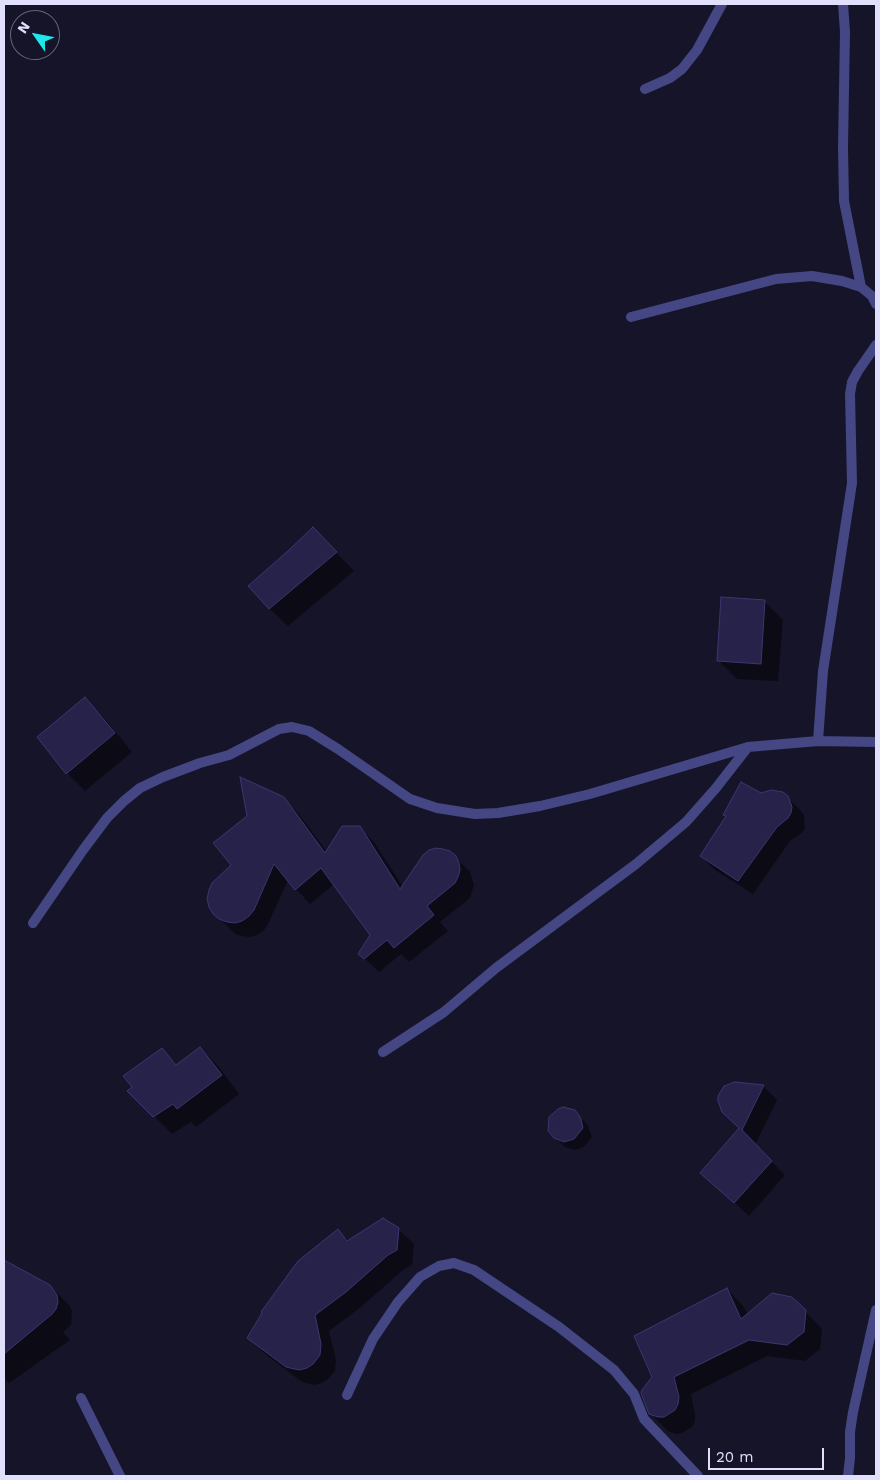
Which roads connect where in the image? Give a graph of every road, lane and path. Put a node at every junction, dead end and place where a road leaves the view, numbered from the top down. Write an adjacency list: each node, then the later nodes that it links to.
1 (722, 4): 3 (street)
2 (843, 4): 4 (street)
3 (645, 90)
4 (861, 287): 5 (street); 6 (street)
5 (876, 304)
6 (632, 316)
7 (876, 345): 8 (street)
8 (818, 741): 9 (street); 10 (street)
9 (876, 742)
10 (748, 747): 11 (street); 12 (street)
11 (33, 924)
12 (383, 1052)
13 (876, 1310): 18 (street)
14 (347, 1395): 17 (street)
15 (81, 1398): 16 (street)
16 (120, 1476)
17 (698, 1476)
18 (848, 1476)

